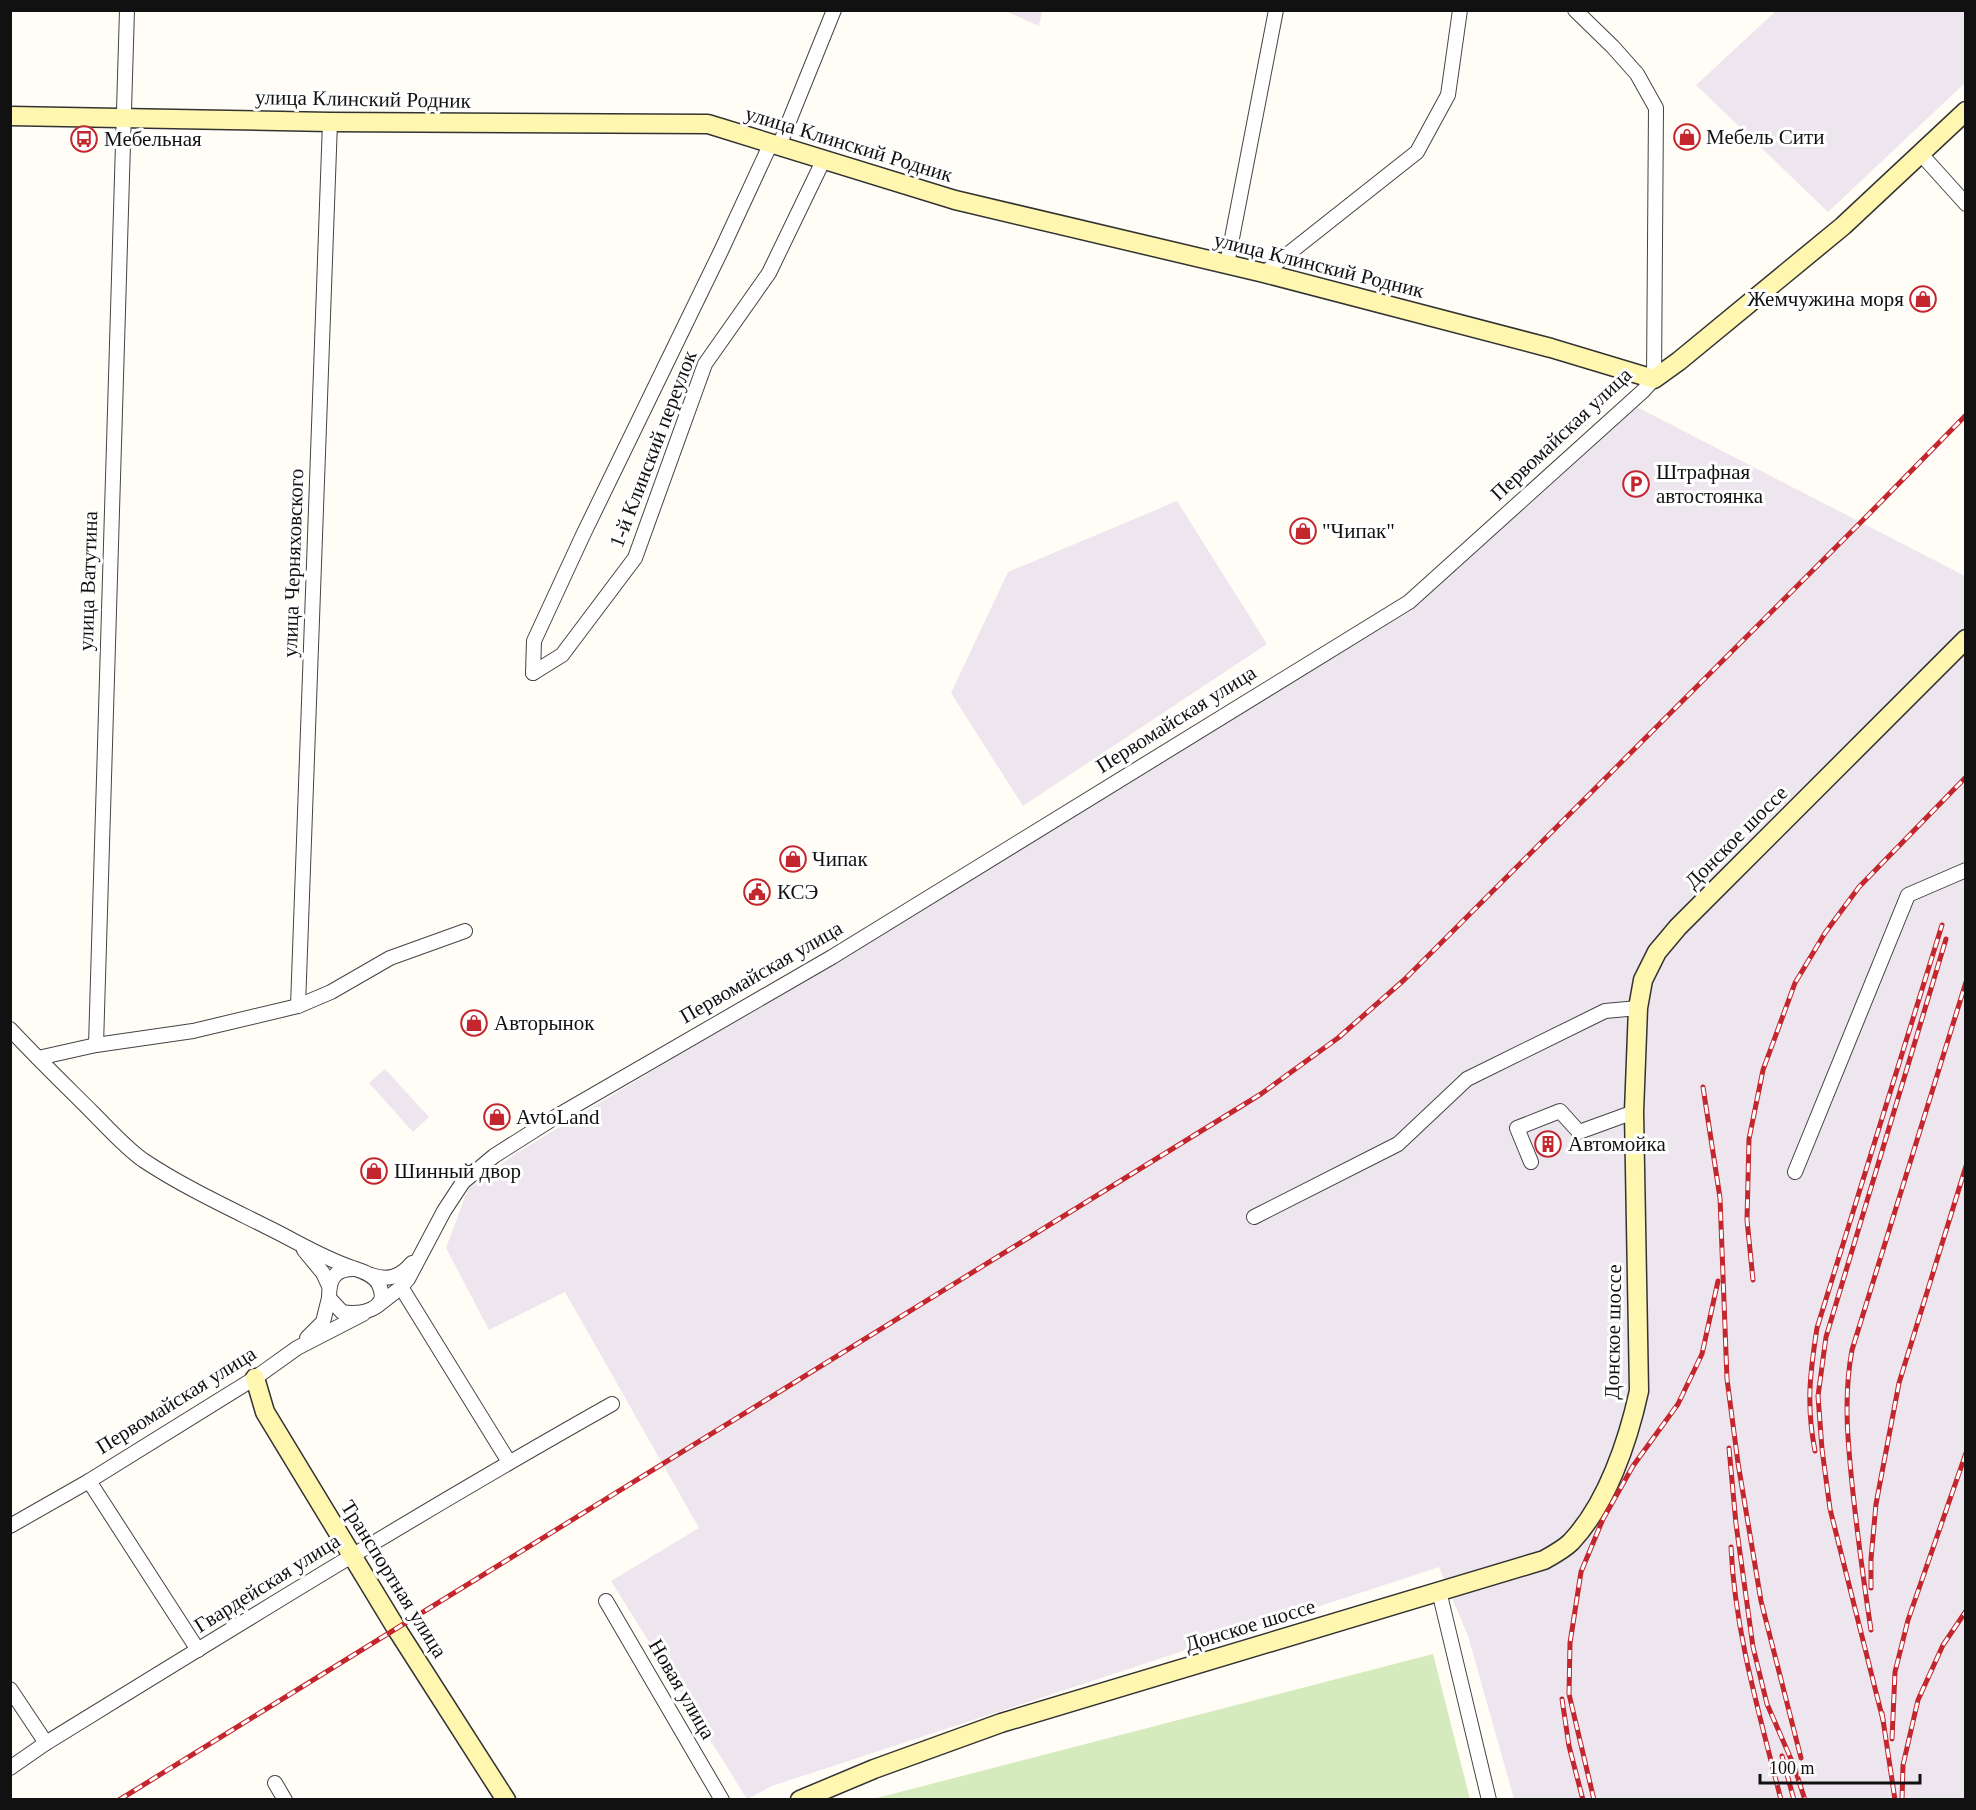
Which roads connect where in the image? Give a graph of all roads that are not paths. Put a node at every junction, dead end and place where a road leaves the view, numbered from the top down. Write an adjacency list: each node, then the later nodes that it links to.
1 (127, 10): 8 (street, улица Ватутина)
2 (834, 10): 10 (street)
3 (1276, 10): 14 (street)
4 (1460, 10): 15 (street)
5 (1575, 10): 16 (street)
6 (1965, 111): 11 (main road, Первомайская улица)
7 (10, 116): 8 (main road, улица Клинский Родник)
8 (122, 119): 9 (main road, улица Клинский Родник); 24 (street, улица Ватутина)
9 (330, 122): 10 (main road, улица Клинский Родник); 20 (street, улица Черняховского)
10 (775, 144): 12 (main road, улица Клинский Родник); 12 (street, 1-й Клинский переулок)
11 (1920, 153): 13 (street); 16 (main road, Первомайская улица)
12 (824, 159): 14 (main road, улица Клинский Родник)
13 (1965, 204)
14 (1227, 264): 15 (main road, улица Клинский Родник)
15 (1264, 273): 16 (main road, улица Клинский Родник)
16 (1653, 379): 31 (street, Первомайская улица)
17 (1965, 639): 21 (main road, Донское шоссе)
18 (1965, 870): 28 (street)
19 (465, 931): 20 (street)
20 (298, 1006): 24 (street)
21 (1638, 1008): 26 (main road, Донское шоссе); 29 (street)
22 (10, 1029): 25 (street)
23 (10, 1044): 25 (street)
24 (96, 1045): 25 (street)
25 (34, 1055): 30 (street)
26 (1635, 1112): 27 (street); 44 (main road, Донское шоссе)
27 (1532, 1162)
28 (1795, 1172)
29 (1254, 1217)
30 (297, 1241): 32 (street); 35 (street)
31 (427, 1242): 33 (street); 34 (street, Первомайская улица)
32 (354, 1269): 33 (street); 35 (street)
33 (368, 1274): 36 (street)
34 (401, 1287): 36 (street, Первомайская улица); 40 (street)
35 (329, 1292): 36 (street); 37 (street)
36 (371, 1309): 37 (street, Первомайская улица)
37 (297, 1348): 38 (street, Первомайская улица)
38 (255, 1378): 41 (street, Первомайская улица); 43 (main road, Транспортная улица)
39 (612, 1404): 40 (street, Гвардейская улица)
40 (509, 1462): 43 (street, Гвардейская улица)
41 (89, 1481): 42 (street, Первомайская улица); 46 (street)
42 (10, 1526)
43 (352, 1555): 46 (street, Гвардейская улица); 52 (main road, Транспортная улица)
44 (1439, 1591): 54 (main road, Донское шоссе); 55 (street)
45 (606, 1600): 53 (street, Новая улица)
46 (198, 1650): 48 (street, Гвардейская улица)
47 (10, 1689): 48 (street)
48 (46, 1743): 49 (street, Гвардейская улица)
49 (10, 1768)
50 (275, 1783): 51 (street)
51 (285, 1800)
52 (506, 1800)
53 (722, 1800)
54 (800, 1800)
55 (1489, 1800)

